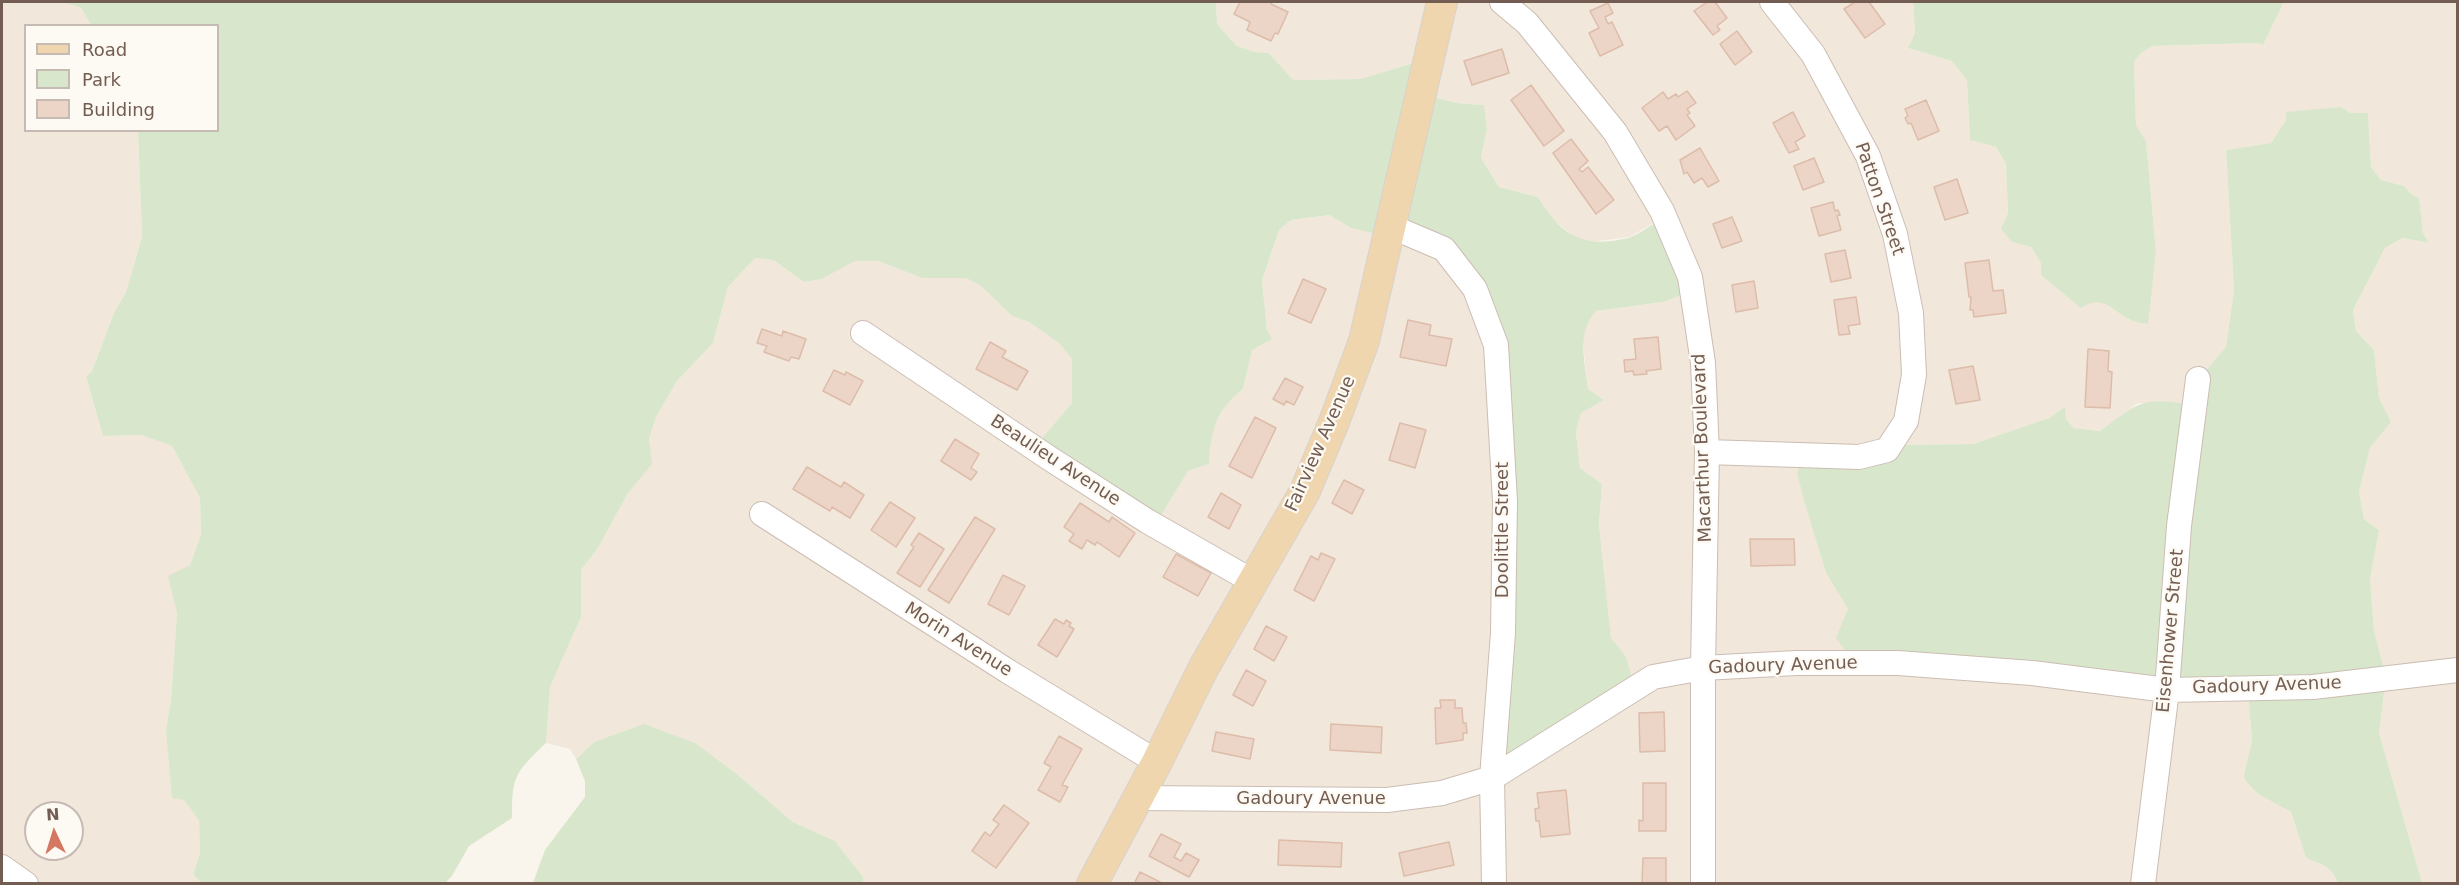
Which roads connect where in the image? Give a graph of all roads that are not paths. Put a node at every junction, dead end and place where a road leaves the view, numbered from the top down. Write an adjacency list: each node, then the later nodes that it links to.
1 (1442, 2): 4 (main road, Fairview Avenue)
2 (1502, 2): 7 (street, Macarthur Boulevard)
3 (1772, 2): 7 (street, Patton Street)
4 (1390, 226): 9 (main road, Fairview Avenue); 14 (street, Doolittle Street)
5 (863, 333): 9 (street, Beaulieu Avenue)
6 (2198, 379): 12 (street, Eisenhower Street)
7 (1707, 452): 10 (street, Macarthur Boulevard)
8 (762, 514): 13 (street, Morin Avenue)
9 (1252, 581): 13 (main road, Fairview Avenue)
10 (1703, 668): 12 (street, Gadoury Avenue); 14 (street, Gadoury Avenue); 20 (street, Macarthur Boulevard)
11 (2457, 670): 12 (street, Gadoury Avenue)
12 (2168, 690): 21 (street, Eisenhower Street)
13 (1157, 762): 15 (main road, Fairview Avenue)
14 (1492, 778): 15 (street, Gadoury Avenue); 19 (street, Doolittle Street)
15 (1138, 798): 18 (main road, Fairview Avenue)
16 (2, 867): 17 (street)
17 (26, 884)
18 (1092, 884)
19 (1494, 884)
20 (1703, 884)
21 (2143, 884)

